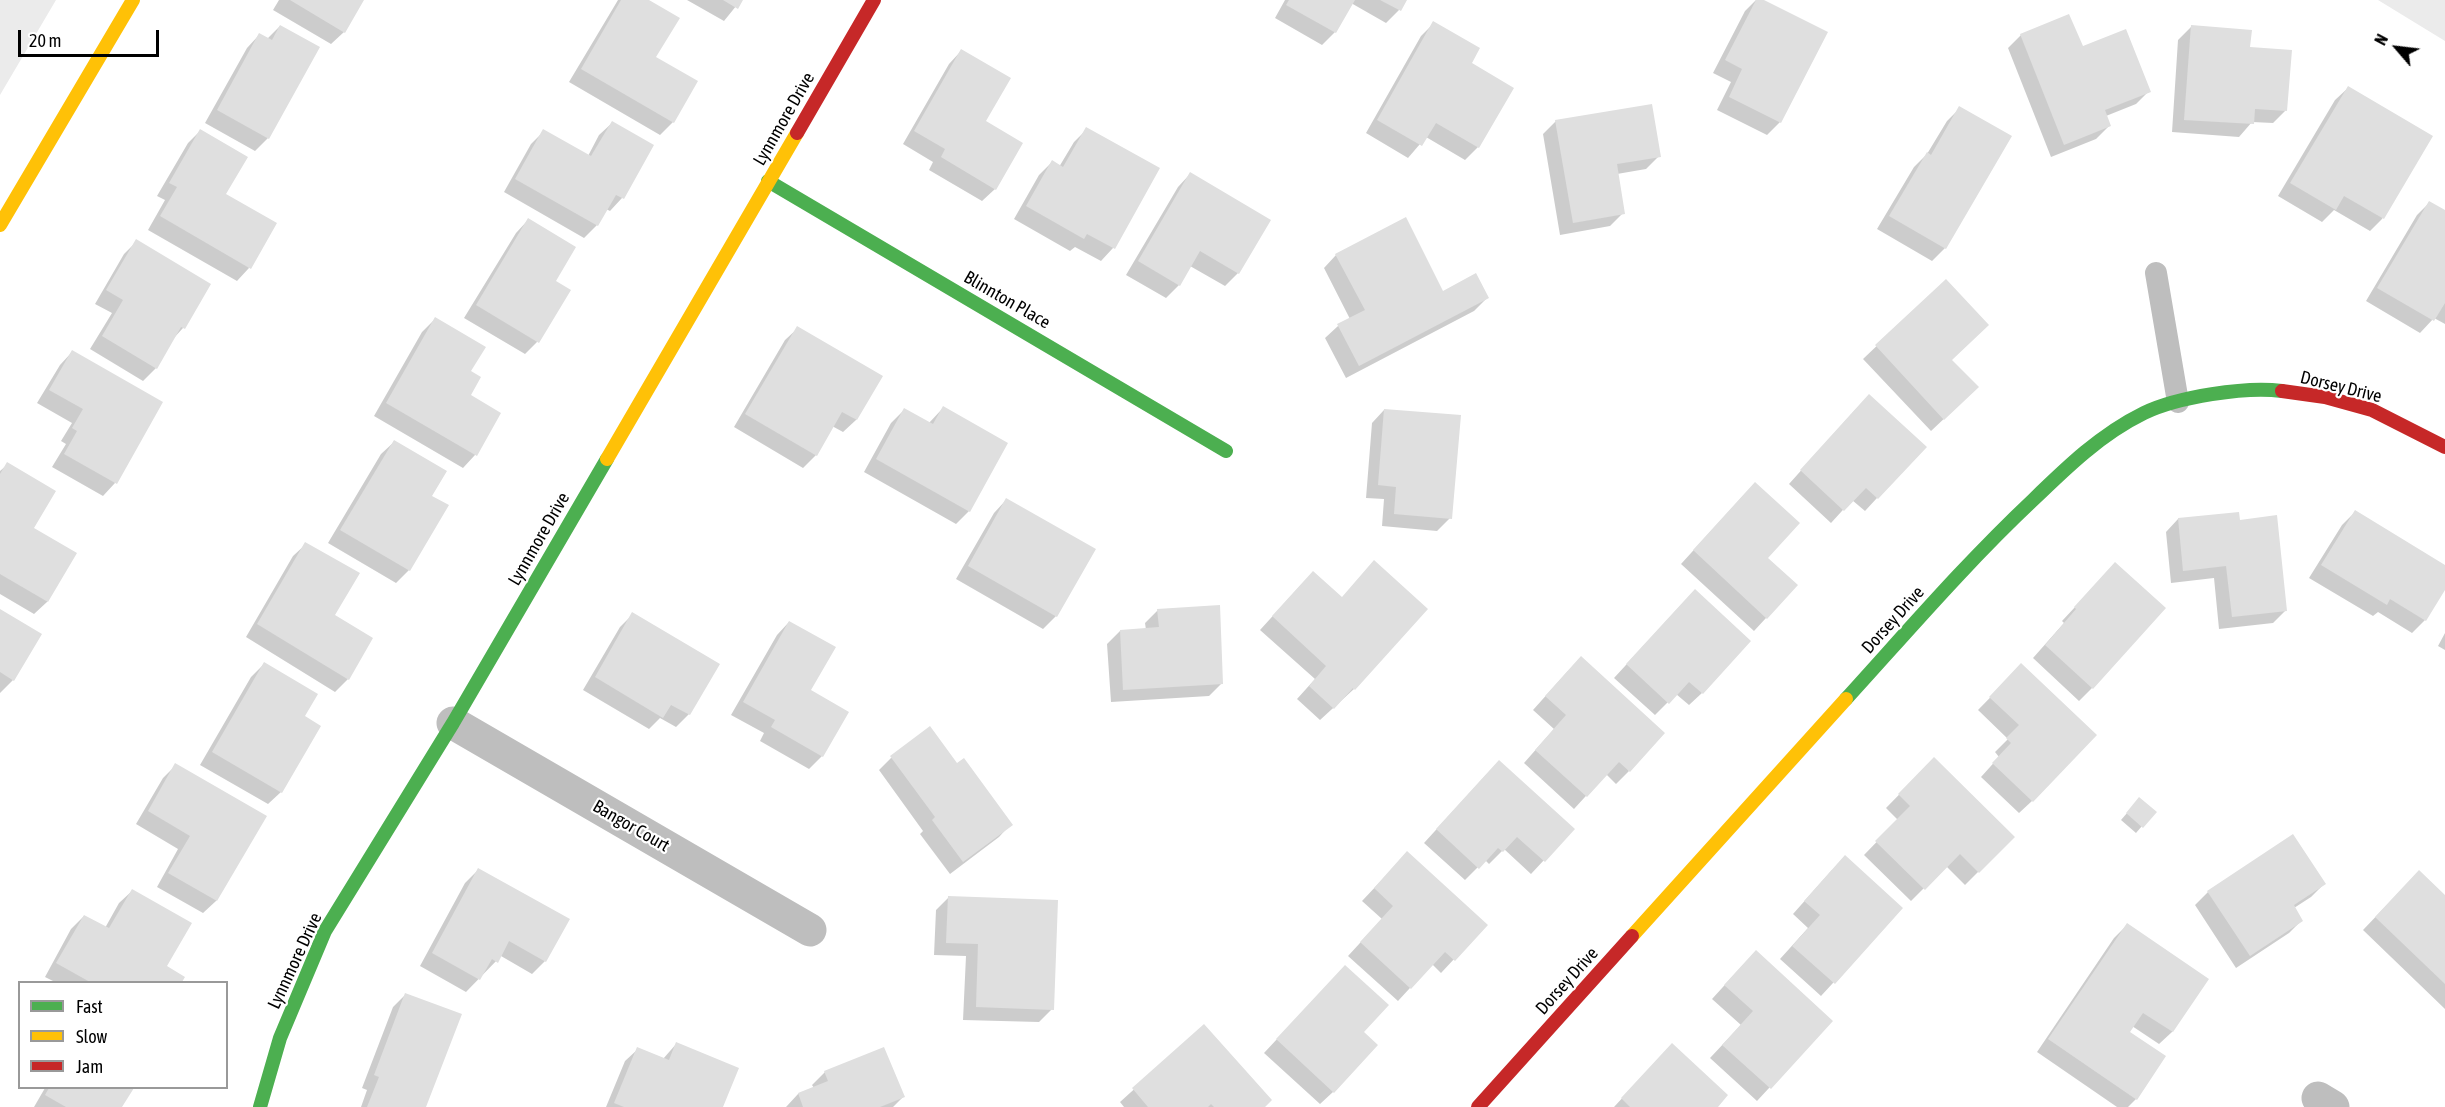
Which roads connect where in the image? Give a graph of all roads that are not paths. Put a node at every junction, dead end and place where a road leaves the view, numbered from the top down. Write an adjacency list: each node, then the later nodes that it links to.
1 (133, 0): 4 (street)
2 (874, 0): 3 (street, Lynnmore Drive)
3 (768, 181): 8 (street, Blinnton Place); 9 (street, Lynnmore Drive)
4 (0, 225)
5 (2156, 273): 6 (lane)
6 (2178, 402): 7 (street, Dorsey Drive); 12 (street, Dorsey Drive)
7 (2445, 447)
8 (1226, 451)
9 (453, 723): 10 (street, Bangor Court); 11 (street, Lynnmore Drive)
10 (810, 930)
11 (260, 1107)
12 (1478, 1107)

